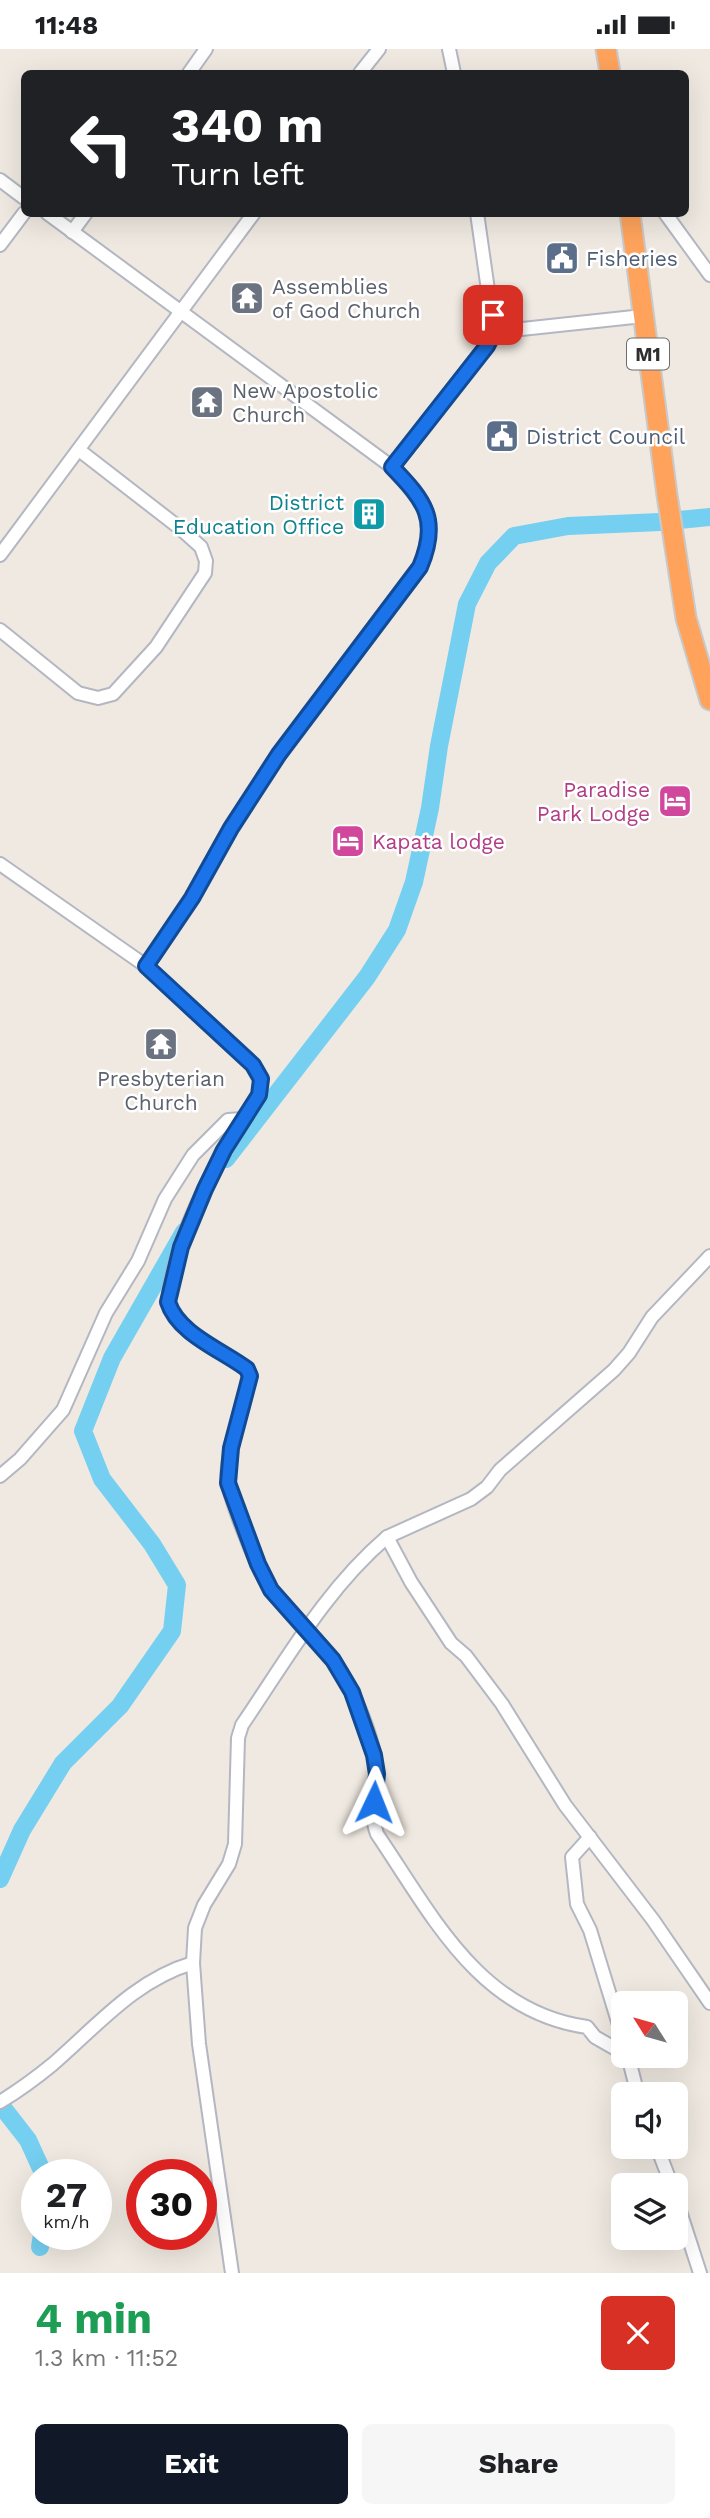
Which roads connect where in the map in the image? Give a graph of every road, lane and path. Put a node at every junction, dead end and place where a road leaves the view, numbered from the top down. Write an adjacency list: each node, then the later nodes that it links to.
1 (206, 49): 5 (street)
2 (379, 49): 6 (street)
3 (449, 49): 7 (street)
4 (606, 49): 8 (highway)
5 (191, 70)
6 (362, 70)
7 (453, 70)
8 (610, 70)
9 (0, 180): 10 (street)
10 (21, 196)
11 (21, 217): 19 (street)
12 (52, 217): 18 (street)
13 (83, 217): 18 (street)
14 (251, 217): 21 (street)
15 (478, 217): 23 (street)
16 (631, 217): 22 (highway, M1)
17 (668, 217): 20 (street)
18 (72, 232): 21 (street)
19 (0, 245)
20 (710, 275)
21 (180, 311): 24 (street); 25 (street)
22 (643, 316): 23 (street); 28 (highway, M1)
23 (494, 332): 25 (street)
24 (79, 450): 26 (street); 27 (street)
25 (392, 467): 30 (street)
26 (0, 555)
27 (0, 630)
28 (710, 700)
29 (0, 864): 30 (street)
30 (146, 966): 31 (street)
31 (243, 1119): 33 (street); 35 (street)
32 (710, 1256): 34 (street)
33 (0, 1476)
34 (387, 1537): 35 (street); 36 (street)
35 (305, 1630): 37 (street); 40 (street)
36 (590, 1837): 38 (street); 39 (street)
37 (193, 1963): 41 (street); 43 (street)
38 (611, 1999)
39 (710, 2003)
40 (611, 2045)
41 (0, 2102)
42 (688, 2236): 44 (street)
43 (232, 2272)
44 (700, 2273)

